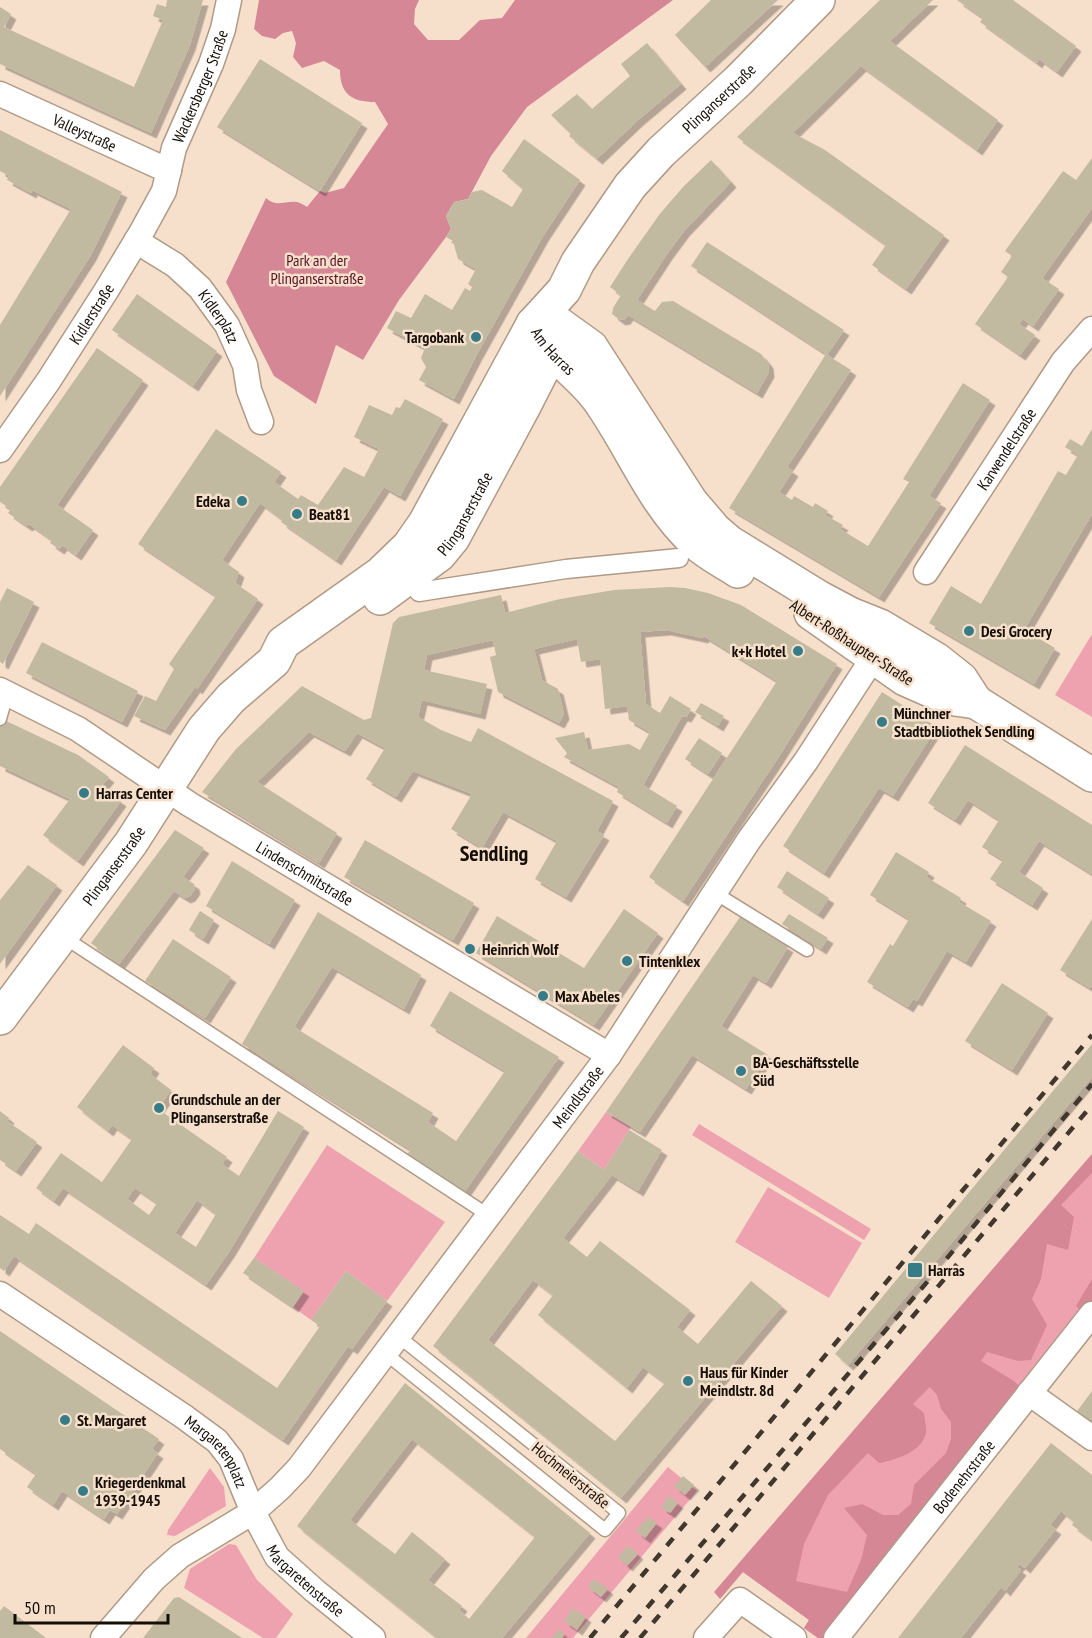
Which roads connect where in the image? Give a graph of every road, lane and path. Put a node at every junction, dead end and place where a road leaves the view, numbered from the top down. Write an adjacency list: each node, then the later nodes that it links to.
1 (229, 0): 4 (street, Wackersberger Straße)
2 (818, 0): 7 (main road, Plinganserstraße)
3 (0, 94): 4 (street, Valleystraße)
4 (169, 171): 5 (street, Kidlerstraße)
5 (136, 241): 8 (street, Kidlerplatz); 9 (street, Kidlerstraße)
6 (1092, 329): 12 (street, Karwendelstraße)
7 (548, 334): 11 (main road, Am Harras); 19 (main road, Plinganserstraße)
8 (261, 422)
9 (0, 450)
10 (679, 558): 13 (street)
11 (739, 560): 14 (main road, Albert-Roßhaupter-Straße); 16 (main road, Albert-Roßhaupter-Straße)
12 (926, 572)
13 (419, 592)
14 (873, 658): 16 (main road, Albert-Roßhaupter-Straße); 20 (street, Meindlstraße)
15 (4, 692): 17 (lane); 19 (street, Lindenschmitstraße)
16 (976, 702): 18 (main road, Albert-Roßhaupter-Straße)
17 (0, 718)
18 (1092, 775)
19 (166, 788): 21 (main road, Plinganserstraße); 24 (street, Lindenschmitstraße)
20 (715, 893): 22 (lane); 24 (street, Meindlstraße)
21 (61, 936): 23 (main road, Plinganserstraße); 25 (lane)
22 (807, 950)
23 (0, 1018)
24 (609, 1055): 25 (street, Meindlstraße)
25 (488, 1215): 28 (street, Meindlstraße)
26 (0, 1294): 31 (street, Margaretenplatz)
27 (1092, 1314): 29 (street, Bodenehrstraße)
28 (391, 1344): 28 (lane, Hochmeierstraße); 31 (street, Meindlstraße)
29 (1029, 1393): 30 (street); 36 (street, Bodenehrstraße)
30 (1092, 1438)
31 (253, 1512): 32 (street, Margaretenplatz); 33 (street, Margaretenstraße)
32 (104, 1638)
33 (373, 1638)
34 (706, 1638): 35 (street)
35 (794, 1638)
36 (836, 1638)

